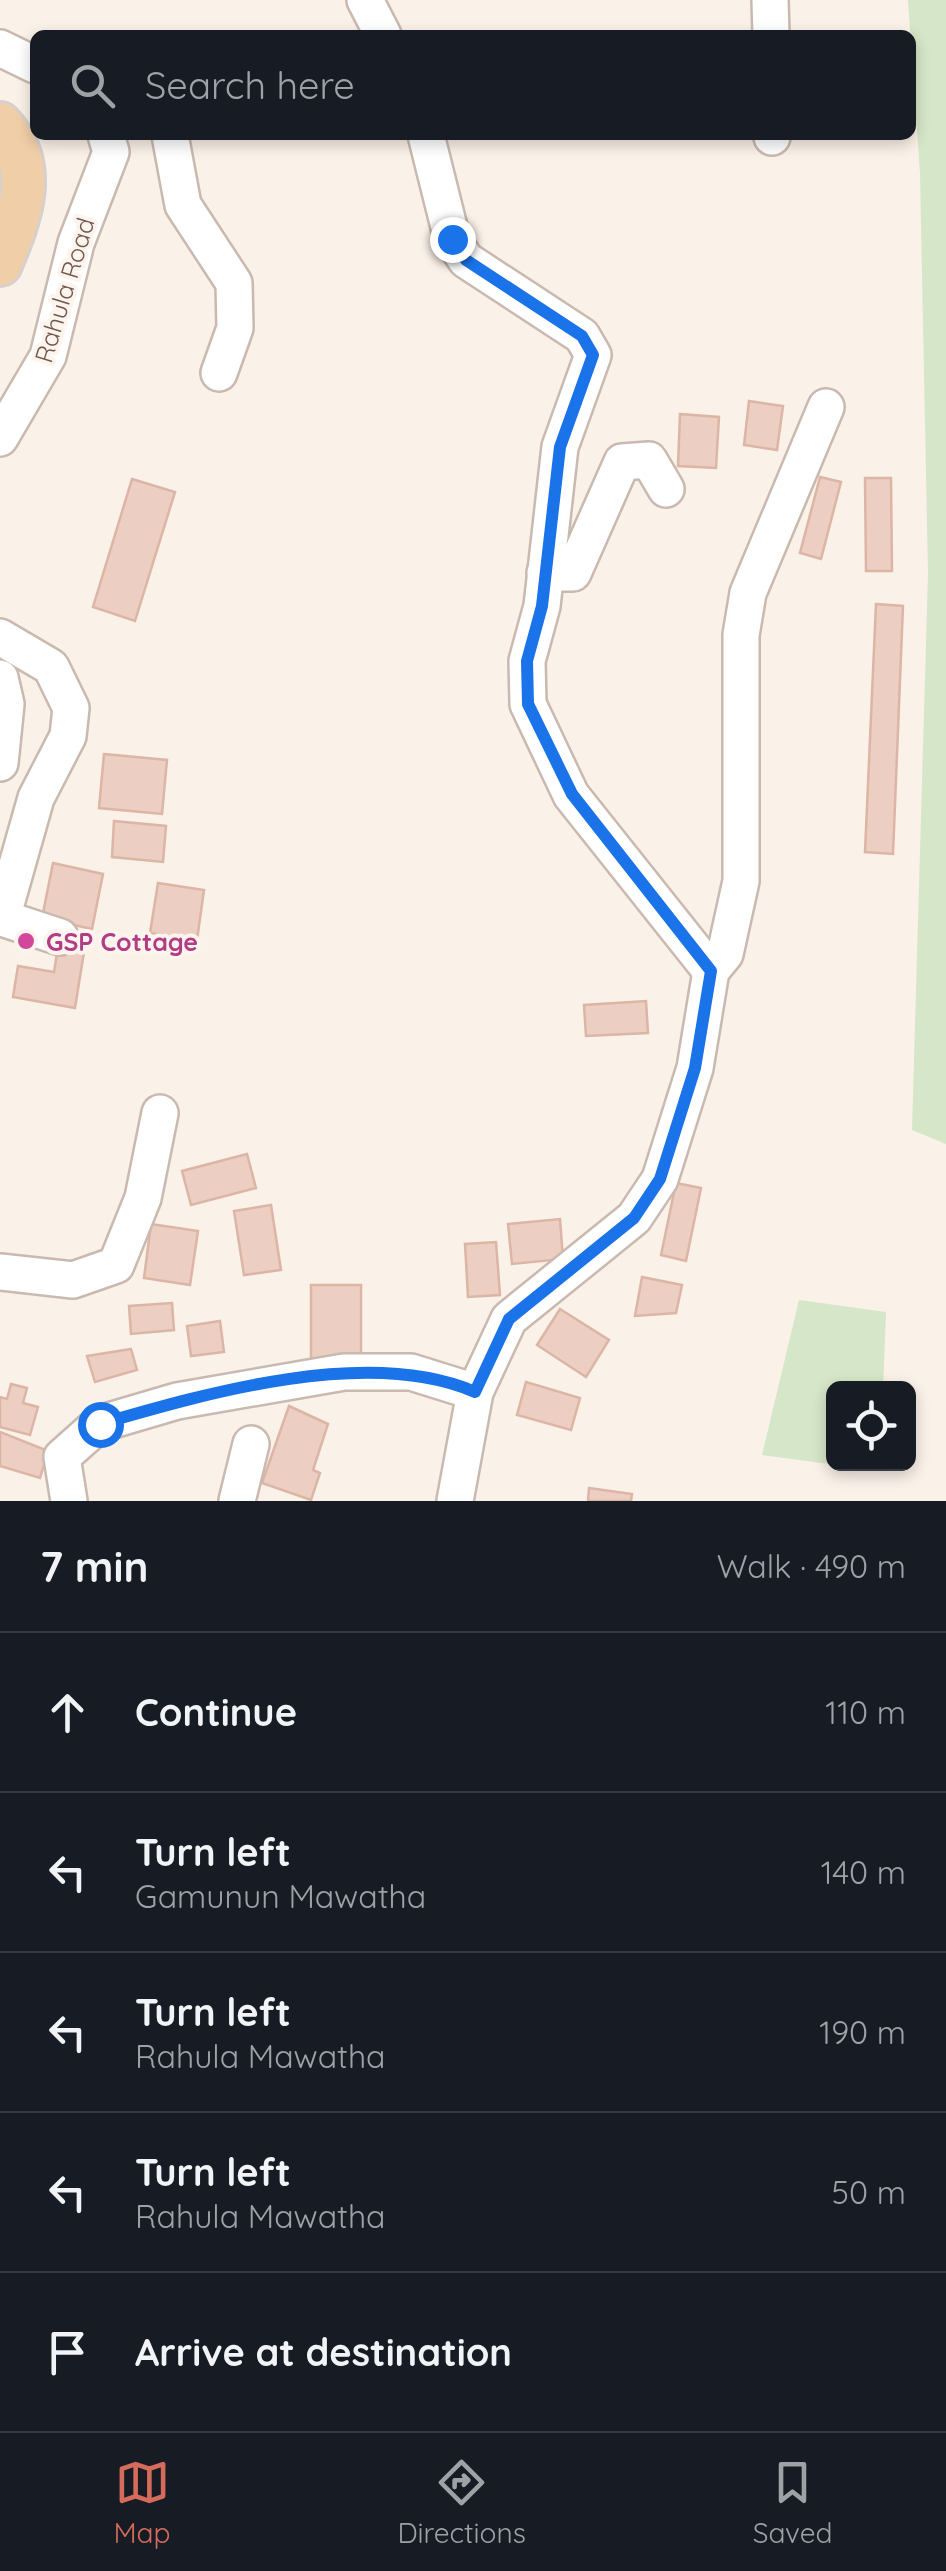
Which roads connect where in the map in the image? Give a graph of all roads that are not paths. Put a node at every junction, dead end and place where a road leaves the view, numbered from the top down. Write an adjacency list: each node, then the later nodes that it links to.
1 (365, 0): 3 (street)
2 (770, 0): 4 (street)
3 (380, 30)
4 (771, 30)
5 (0, 48): 6 (street)
6 (30, 63)
7 (0, 70): 8 (street)
8 (30, 84)
9 (0, 124): 13 (main road)
10 (107, 140): 16 (street, Rahula Road)
11 (171, 140): 14 (street)
12 (427, 140): 18 (street)
13 (0, 264)
14 (219, 373)
15 (826, 407): 23 (street)
16 (0, 438)
17 (666, 489): 18 (street)
18 (546, 572): 23 (street)
19 (0, 637): 22 (street)
20 (0, 678): 21 (street)
21 (0, 762)
22 (60, 936)
23 (711, 971): 26 (street)
24 (160, 1114): 25 (street)
25 (0, 1272)
26 (475, 1392): 28 (street); 29 (street)
27 (250, 1444): 30 (street)
28 (451, 1493)
29 (69, 1501)
30 (237, 1501)

